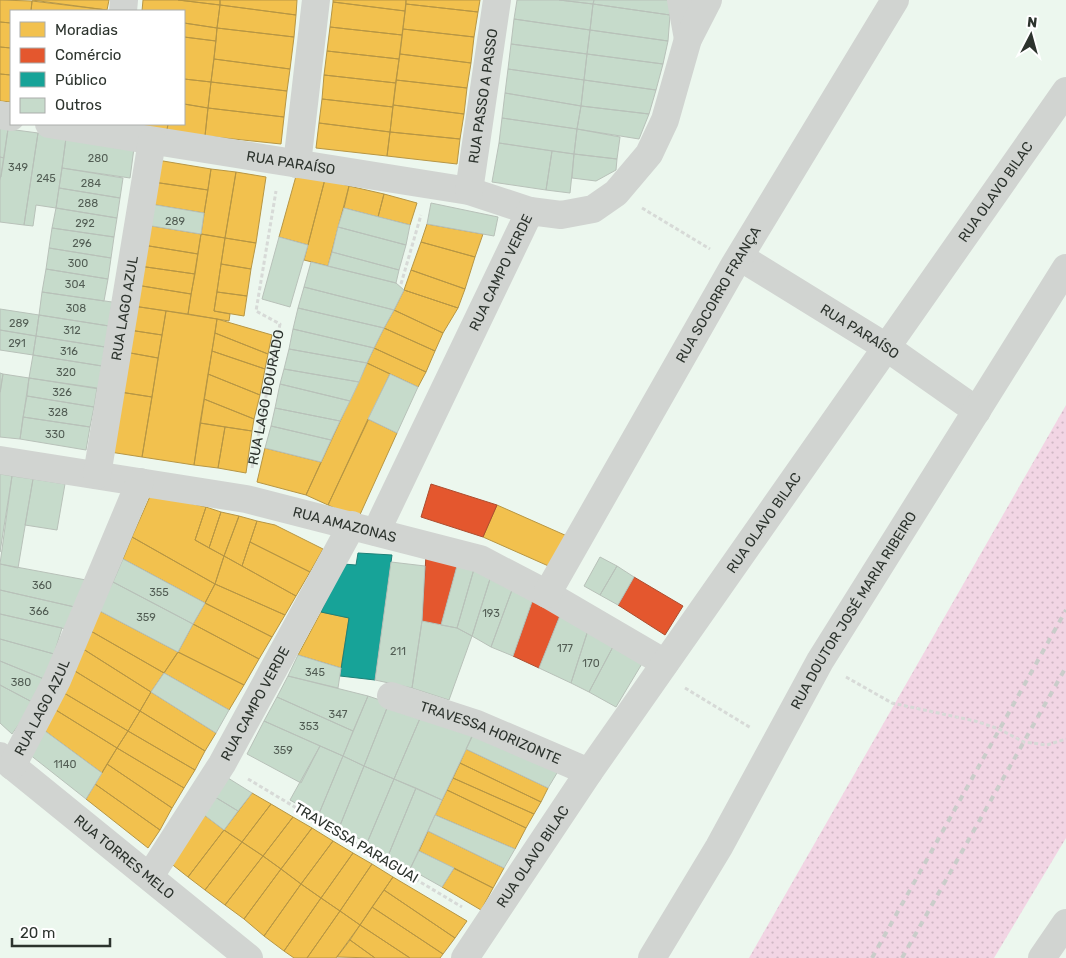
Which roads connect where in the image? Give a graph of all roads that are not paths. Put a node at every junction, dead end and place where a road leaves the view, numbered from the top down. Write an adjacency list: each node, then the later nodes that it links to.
1 (316, 0): 11 (street)
2 (498, 0): 12 (street, RUA PASSO A PASSO)
3 (681, 0): 6 (street)
4 (708, 0): 6 (street, RUA CAMPO VERDE)
5 (895, 0): 14 (street, RUA SOCORRO FRANÇA)
6 (688, 39): 13 (street, RUA CAMPO VERDE)
7 (1066, 91): 16 (street, RUA OLAVO BILAC)
8 (61, 125): 9 (street, RUA PARAÍSO)
9 (110, 129): 10 (street, RUA PARAÍSO)
10 (152, 141): 11 (street, RUA PARAÍSO); 19 (street, RUA LAGO AZUL)
11 (289, 163): 12 (street, RUA PARAÍSO)
12 (469, 191): 13 (street, RUA PARAÍSO)
13 (530, 211): 21 (street, RUA CAMPO VERDE)
14 (737, 260): 16 (street, RUA PARAÍSO); 22 (street, RUA SOCORRO FRANÇA)
15 (1066, 268): 17 (street, RUA DOUTOR JOSÉ MARIA RIBEIRO)
16 (886, 347): 17 (street, RUA PARAÍSO); 23 (street, RUA OLAVO BILAC)
17 (977, 410): 31 (street, RUA DOUTOR JOSÉ MARIA RIBEIRO)
18 (0, 460): 19 (street, RUA AMAZONAS)
19 (97, 475): 20 (street, RUA AMAZONAS)
20 (140, 482): 21 (street, RUA AMAZONAS); 25 (street, RUA LAGO AZUL)
21 (364, 529): 22 (street, RUA AMAZONAS); 27 (street, RUA CAMPO VERDE)
22 (546, 594): 23 (street, RUA AMAZONAS)
23 (662, 668): 26 (street, RUA OLAVO BILAC)
24 (392, 696): 26 (street, TRAVESSA HORIZONTE)
25 (6, 761): 27 (street, RUA TORRES MELO)
26 (589, 772): 30 (street, RUA OLAVO BILAC)
27 (150, 876): 29 (street, RUA TORRES MELO)
28 (1066, 923): 32 (street)
29 (249, 958)
30 (465, 958)
31 (652, 958)
32 (1042, 958)

